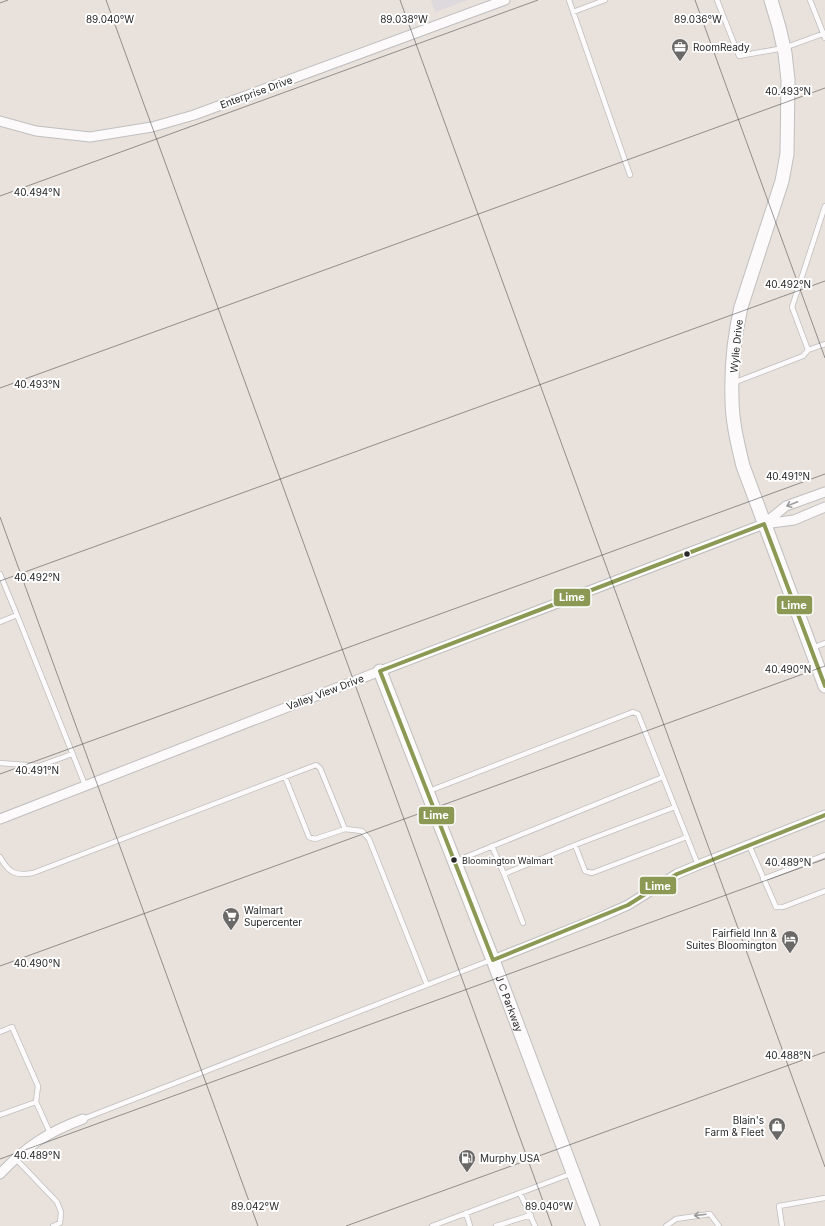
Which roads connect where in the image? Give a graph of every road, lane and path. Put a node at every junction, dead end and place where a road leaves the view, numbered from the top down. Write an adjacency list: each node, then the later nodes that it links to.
1 (505, 0): 10 (street, Enterprise Drive)
2 (569, 0): 7 (lane)
3 (605, 0): 7 (lane)
4 (717, 0): 9 (lane)
5 (771, 0): 9 (main road, Wylie Drive)
6 (810, 0): 8 (lane)
7 (573, 12): 11 (lane)
8 (824, 35): 9 (lane)
9 (784, 48): 15 (main road, Wylie Drive)
10 (0, 121)
11 (630, 175)
12 (825, 206): 14 (lane)
13 (825, 344): 14 (lane)
14 (808, 350): 15 (lane)
15 (732, 383): 18 (main road, Wylie Drive)
16 (825, 492): 18 (street, Valley View Drive, one-way to 18)
17 (825, 507): 18 (street, Valley View Drive)
18 (764, 524): 23 (main road, Wylie Drive); 24 (street, Valley View Drive)
19 (0, 574): 20 (lane)
20 (17, 615): 21 (lane); 26 (lane)
21 (0, 622)
22 (825, 643): 23 (lane)
23 (810, 648): 25 (main road, Wylie Drive)
24 (380, 671): 30 (street, Valley View Drive); 31 (main road, J C Parkway)
25 (825, 686)
26 (72, 754): 27 (lane); 30 (lane)
27 (0, 763)
28 (285, 777): 35 (lane); 35 (lane); 41 (lane)
29 (663, 777): 31 (lane); 32 (lane); 39 (lane)
30 (85, 785): 34 (street, Valley View Drive)
31 (427, 791): 42 (main road, J C Parkway)
32 (675, 807): 36 (lane); 37 (lane)
33 (825, 815): 38 (street)
34 (0, 819)
35 (345, 829): 49 (lane)
36 (687, 837): 37 (lane); 43 (lane)
37 (575, 845): 44 (lane)
38 (749, 845): 43 (street); 45 (lane)
39 (492, 846): 42 (lane); 44 (lane)
40 (825, 855): 45 (lane)
41 (0, 857)
42 (454, 861): 48 (main road, J C Parkway)
43 (698, 865): 48 (street)
44 (504, 874): 47 (lane)
45 (763, 879): 46 (lane)
46 (825, 891)
47 (523, 922)
48 (493, 960): 49 (lane); 56 (main road, J C Parkway)
49 (427, 985): 53 (lane)
50 (0, 1032): 51 (lane)
51 (36, 1102): 52 (lane); 54 (lane)
52 (0, 1115)
53 (83, 1119): 54 (street)
54 (50, 1134): 55 (street)
55 (15, 1158): 57 (street); 62 (lane)
56 (573, 1173): 58 (lane); 67 (main road, J C Parkway)
57 (0, 1174)
58 (520, 1193): 60 (lane); 61 (lane)
59 (825, 1198): 70 (lane)
60 (466, 1213): 63 (lane); 64 (lane)
61 (531, 1215): 65 (lane); 66 (lane)
62 (53, 1226)
63 (432, 1226)
64 (470, 1226)
65 (496, 1226)
66 (535, 1226)
67 (593, 1226)
68 (666, 1226): 69 (lane, one-way to 68)
69 (719, 1226)
70 (782, 1226)

